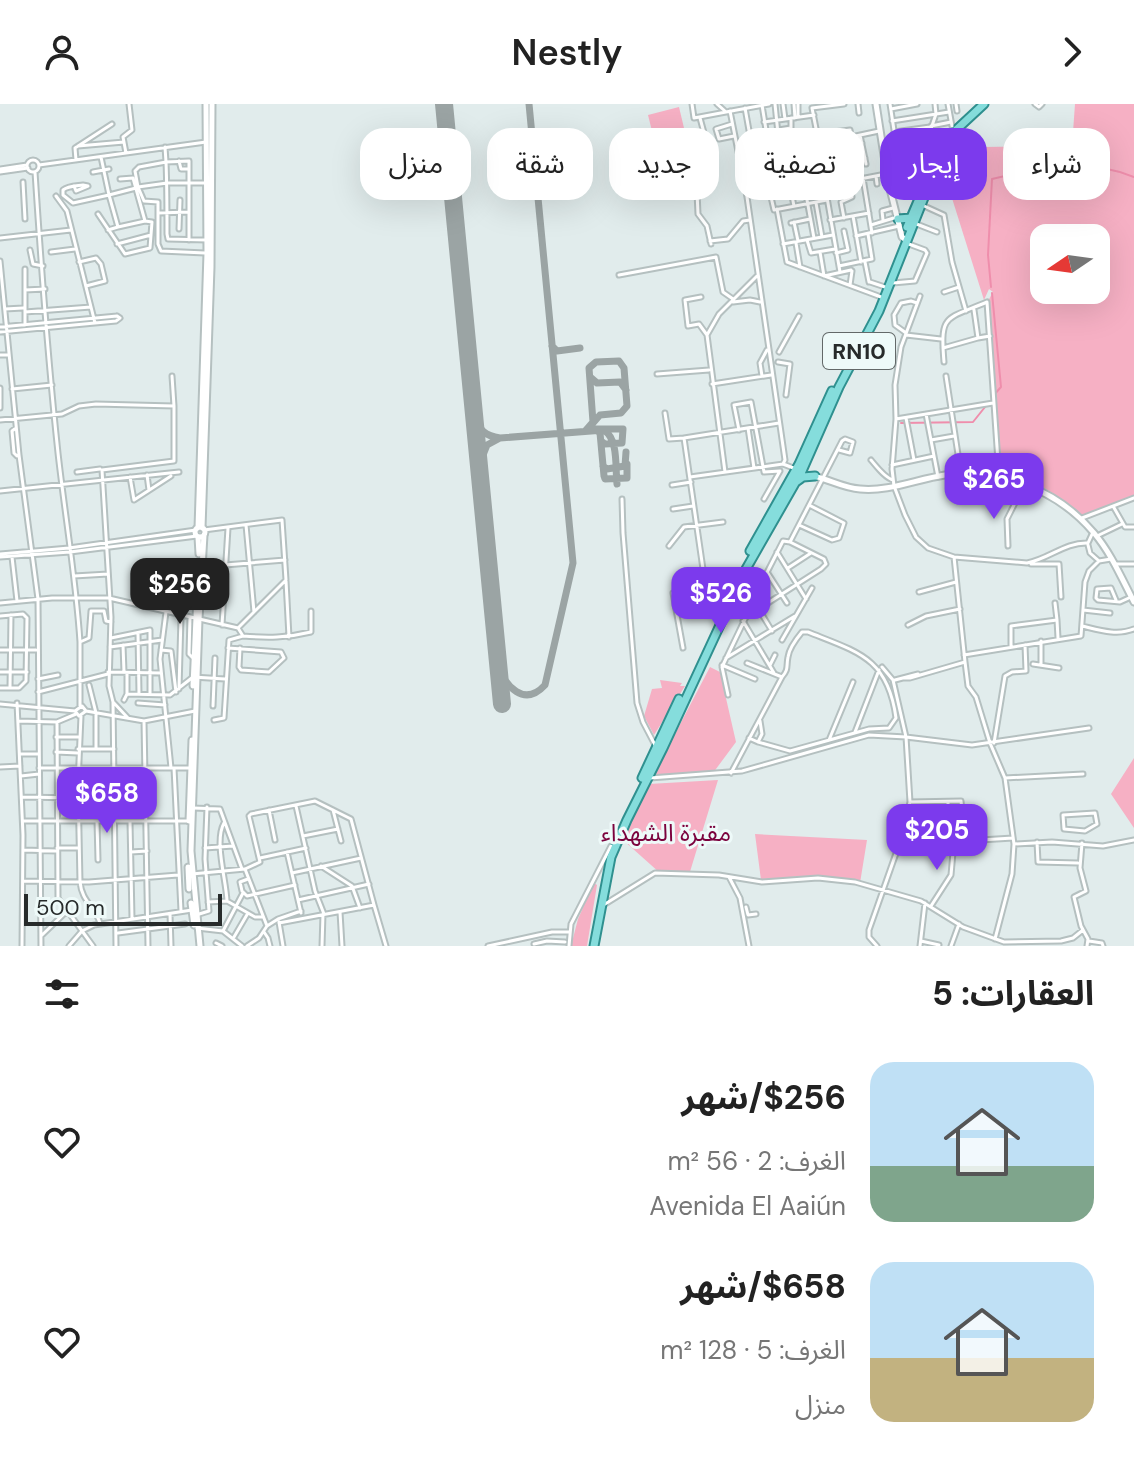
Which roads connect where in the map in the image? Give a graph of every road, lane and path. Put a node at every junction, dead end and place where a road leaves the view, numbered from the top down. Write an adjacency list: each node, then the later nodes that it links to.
1 (129, 104): 53 (street)
2 (209, 104): 54 (street)
3 (692, 104): 31 (street)
4 (717, 104): 25 (street)
5 (769, 104): 20 (street)
6 (775, 104): 33 (street)
7 (783, 104): 34 (street)
8 (796, 104): 32 (street)
9 (844, 104): 21 (street)
10 (858, 104): 28 (street)
11 (876, 104): 50 (street)
12 (913, 104): 22 (street)
13 (935, 104): 29 (street)
14 (948, 104): 27 (street)
15 (956, 104): 26 (street)
16 (982, 104): 48 (main road, RN10); 49 (main road, RN10)
17 (1035, 104): 18 (street)
18 (1042, 104)
19 (754, 105): 20 (street); 24 (street)
20 (762, 105): 36 (street)
21 (828, 105): 30 (street)
22 (901, 105): 23 (street)
23 (890, 106): 35 (street)
24 (745, 108): 25 (street); 41 (street)
25 (728, 111): 31 (street); 38 (street)
26 (957, 111)
27 (949, 112): 29 (street); 39 (street)
28 (859, 113)
29 (936, 114): 35 (street); 39 (street)
30 (814, 115): 32 (street); 45 (street)
31 (700, 118): 40 (street)
32 (795, 118): 34 (street); 44 (street)
33 (777, 119): 34 (street); 36 (street); 43 (street)
34 (785, 119)
35 (892, 121): 46 (street)
36 (764, 122): 42 (street)
37 (112, 124): 55 (street)
38 (732, 124): 52 (street); 52 (street)
39 (931, 126): 47 (street)
40 (703, 128)
41 (748, 128)
42 (765, 128)
43 (776, 128)
44 (791, 128)
45 (817, 128)
46 (893, 128)
47 (919, 128)
48 (954, 128)
49 (958, 128)
50 (880, 131): 51 (street)
51 (864, 134)
52 (734, 136): 115 (street)
53 (124, 142): 55 (street); 57 (street)
54 (210, 142): 56 (street); 79 (street); 279 (street)
55 (78, 146): 62 (street)
56 (165, 147): 59 (street); 64 (street)
57 (126, 153): 59 (street); 60 (street)
58 (864, 153): 61 (street)
59 (152, 156): 64 (street); 84 (street)
60 (101, 157): 62 (street); 69 (street)
61 (865, 158): 65 (street)
62 (76, 161): 66 (street)
63 (179, 161): 64 (street); 68 (street); 68 (street)
64 (166, 162): 78 (street)
65 (866, 164)
66 (39, 165): 67 (street); 71 (street)
67 (28, 166): 70 (street); 71 (street)
68 (190, 169): 80 (street)
69 (106, 170): 72 (street); 85 (street)
70 (0, 171)
71 (35, 172): 98 (street)
72 (93, 172)
73 (880, 175): 74 (street)
74 (876, 176): 75 (street); 82 (street)
75 (864, 178)
76 (120, 179): 84 (street)
77 (23, 182): 101 (street)
78 (167, 183): 80 (street); 84 (street); 108 (street)
79 (207, 183): 80 (street); 137 (street)
80 (189, 184): 106 (street)
81 (864, 184): 109 (street)
82 (877, 184)
83 (74, 186): 85 (street)
84 (137, 188): 85 (street); 107 (street); 118 (street)
85 (109, 195): 122 (street)
86 (56, 196): 125 (street)
87 (180, 200): 105 (street)
88 (697, 200): 115 (street)
89 (772, 200): 104 (street)
90 (793, 200): 102 (street)
91 (807, 200): 99 (street)
92 (827, 200): 97 (street); 116 (street)
93 (846, 200): 112 (street)
94 (893, 200): 103 (street)
95 (919, 200): 120 (main road, RN10)
96 (924, 200): 100 (main road, RN10)
97 (816, 203): 99 (street); 133 (street)
98 (37, 204): 101 (street); 129 (street)
99 (807, 204): 102 (street); 114 (street)
100 (922, 205): 120 (main road, RN10); 166 (street)
101 (24, 206): 113 (street)
102 (794, 206): 104 (street)
103 (895, 208): 117 (street); 119 (street)
104 (775, 209): 142 (street)
105 (180, 212): 106 (street); 108 (street); 123 (street)
106 (189, 212): 136 (street)
107 (158, 213): 108 (street); 148 (street)
108 (167, 213): 136 (street)
109 (869, 213): 111 (street); 121 (street)
110 (98, 214): 126 (street)
111 (853, 216): 112 (street); 124 (street)
112 (844, 218): 116 (street)
113 (25, 219)
114 (810, 219): 135 (street); 139 (street)
115 (750, 220): 160 (street)
116 (830, 220): 131 (street)
117 (883, 220): 119 (street); 121 (street)
118 (145, 221): 122 (street); 130 (street)
119 (898, 221): 120 (main road); 128 (street); 140 (street)
120 (912, 221): 127 (street); 140 (main road, RN10)
121 (873, 224): 128 (street)
122 (118, 227): 126 (street)
123 (179, 229)
124 (855, 229): 132 (street); 145 (street)
125 (71, 230): 129 (street); 143 (street)
126 (108, 230): 141 (street)
127 (937, 232)
128 (872, 233): 132 (street); 150 (street)
129 (40, 234): 134 (street); 153 (street)
130 (151, 235): 141 (street); 141 (street)
131 (833, 235): 133 (street); 145 (street)
132 (856, 236): 150 (street)
133 (822, 237): 135 (street)
134 (0, 238)
135 (814, 238): 138 (street)
136 (189, 240): 137 (street)
137 (207, 240): 148 (street)
138 (807, 240): 139 (street); 147 (street)
139 (797, 241): 142 (street); 155 (street)
140 (905, 241): 164 (main road, RN10); 164 (street)
141 (117, 244)
142 (783, 244): 155 (street)
143 (75, 249): 146 (street); 151 (street)
144 (30, 250): 153 (street)
145 (836, 251): 147 (street); 154 (street)
146 (51, 252)
147 (820, 252): 161 (street)
148 (207, 253): 279 (street)
149 (0, 261): 171 (street)
150 (863, 261): 152 (street); 162 (street)
151 (79, 262): 165 (street); 165 (street)
152 (850, 264): 154 (street); 157 (street)
153 (43, 266): 167 (street)
154 (839, 266): 158 (street)
155 (800, 267): 161 (street)
156 (25, 269): 169 (street)
157 (851, 270): 158 (street); 163 (street)
158 (840, 272): 161 (street)
159 (619, 275): 175 (street)
160 (758, 276): 175 (street); 176 (street)
161 (824, 276): 163 (street)
162 (869, 282): 164 (street); 168 (street)
163 (850, 285): 168 (street)
164 (888, 285): 174 (main road, RN10); 183 (main road, RN10)
165 (86, 286): 178 (street)
166 (959, 287): 170 (street); 184 (street)
167 (45, 289): 169 (street); 182 (street)
168 (859, 289): 174 (street)
169 (25, 290): 181 (street)
170 (944, 292)
171 (2, 296): 180 (street)
172 (920, 296): 177 (street)
173 (701, 297): 192 (street)
174 (881, 297): 183 (main road, RN10)
175 (731, 301): 176 (street); 192 (street)
176 (760, 302): 197 (street)
177 (917, 303): 191 (street); 191 (street)
178 (91, 307): 182 (street); 186 (street)
179 (974, 308): 184 (street); 193 (street); 194 (street)
180 (5, 309): 181 (street); 189 (street)
181 (24, 310): 182 (street); 187 (street)
182 (47, 310): 188 (street)
183 (877, 310): 234 (main road, RN10); 243 (main road, RN10)
184 (966, 311): 195 (street)
185 (799, 316): 198 (street)
186 (94, 321): 186 (street); 188 (street)
187 (25, 325): 188 (street); 189 (street)
188 (48, 325): 189 (street); 210 (street)
189 (7, 329): 190 (street); 200 (street)
190 (0, 330)
191 (906, 334): 195 (street); 223 (street)
192 (707, 335): 203 (street)
193 (990, 336): 194 (street); 214 (street)
194 (978, 338): 196 (street)
195 (941, 339): 196 (street)
196 (943, 348): 202 (street)
197 (767, 350): 205 (street); 207 (street)
198 (779, 352)
199 (0, 355): 200 (street)
200 (9, 355): 212 (street)
201 (778, 362): 213 (street)
202 (944, 362)
203 (710, 370): 204 (street); 209 (street)
204 (657, 374)
205 (772, 375): 207 (street); 225 (street)
206 (172, 376): 215 (street)
207 (762, 376): 209 (street)
208 (946, 376): 217 (street)
209 (712, 384): 229 (street)
210 (52, 385): 212 (street); 219 (street)
211 (0, 388): 216 (street)
212 (12, 389): 221 (street)
213 (786, 395)
214 (993, 403): 217 (street); 251 (street)
215 (174, 406): 219 (street); 241 (street)
216 (0, 408)
217 (950, 410): 220 (street); 230 (street)
218 (665, 413): 231 (street)
219 (55, 414): 221 (street); 258 (street)
220 (926, 414): 222 (street); 232 (street)
221 (15, 418): 224 (street); 261 (street)
222 (906, 418): 223 (street); 237 (street)
223 (896, 419): 239 (street)
224 (0, 420)
225 (779, 423): 226 (street); 238 (street)
226 (755, 427): 227 (street); 228 (street); 240 (street)
227 (748, 428): 228 (street); 242 (street)
228 (739, 430): 229 (street)
229 (719, 433): 231 (street); 246 (street)
230 (954, 436): 232 (street); 247 (street)
231 (684, 438): 256 (street)
232 (931, 440): 235 (street)
233 (839, 450): 250 (street)
234 (809, 456): 243 (main road, RN10); 250 (main road)
235 (934, 456): 237 (street); 253 (street)
236 (871, 460): 257 (street)
237 (914, 460): 239 (street)
238 (784, 462): 240 (street); 243 (street)
239 (892, 465): 257 (street)
240 (762, 467): 242 (street); 266 (street)
241 (103, 468): 244 (street); 255 (street)
242 (754, 468): 246 (street)
243 (800, 468): 250 (street); 259 (main road, RN10); 448 (main road, RN10)
244 (77, 472)
245 (179, 472): 249 (street)
246 (725, 472): 256 (street)
247 (961, 474): 251 (street); 253 (street)
248 (147, 475): 249 (street); 252 (street); 262 (street)
249 (170, 475): 262 (street)
250 (817, 475): 257 (street); 259 (main road); 267 (street)
251 (999, 476): 254 (street)
252 (130, 477): 255 (street); 262 (street)
253 (938, 477): 257 (street)
254 (1008, 479): 271 (street); 285 (street)
255 (102, 480): 258 (street); 283 (street)
256 (690, 480): 260 (street); 268 (street)
257 (894, 483): 292 (street)
258 (62, 484): 261 (street); 286 (street)
259 (795, 484): 318 (main road, RN10)
260 (672, 485)
261 (23, 489): 263 (street); 288 (street)
262 (149, 490)
263 (0, 491)
264 (1134, 498): 269 (street)
265 (622, 499): 440 (street)
266 (764, 499)
267 (808, 505): 276 (street); 276 (street)
268 (694, 506): 270 (street); 275 (street)
269 (1113, 506): 271 (street); 273 (street)
270 (673, 509)
271 (1081, 519): 280 (street)
272 (723, 522): 275 (street)
273 (1123, 523): 277 (street); 280 (street)
274 (246, 525): 278 (street); 293 (street); 297 (street)
275 (697, 525): 284 (street); 301 (street)
276 (799, 525): 281 (street)
277 (1134, 527)
278 (228, 528): 279 (street); 299 (street)
279 (200, 532): 283 (street); 337 (street)
280 (1095, 534): 282 (street); 295 (street)
281 (790, 542): 287 (street); 289 (street)
282 (1088, 543): 294 (street); 296 (street)
283 (107, 545): 286 (street); 303 (street)
284 (669, 546)
285 (1008, 546)
286 (70, 550): 288 (street); 304 (street)
287 (777, 552): 300 (street); 302 (street)
288 (31, 553): 290 (street); 291 (street); 316 (street)
289 (811, 553): 300 (street); 307 (street)
290 (0, 556): 291 (street)
291 (12, 557): 321 (street)
292 (954, 557): 296 (street); 306 (street)
293 (286, 560): 297 (street); 305 (street)
294 (1099, 561): 295 (street); 327 (street)
295 (1112, 562): 298 (street); 314 (street)
296 (1027, 563): 313 (street)
297 (249, 564): 299 (street); 330 (street)
298 (1134, 564)
299 (225, 565): 341 (street)
300 (788, 568): 307 (street)
301 (703, 569): 308 (street); 363 (street)
302 (767, 572): 311 (street); 319 (street)
303 (108, 574): 304 (street); 315 (street)
304 (74, 576): 312 (street)
305 (286, 580): 330 (street); 349 (street)
306 (956, 582): 310 (street); 326 (street)
307 (797, 584): 311 (street); 317 (street)
308 (698, 588)
309 (812, 588): 317 (street)
310 (919, 592)
311 (781, 594): 323 (street); 325 (street)
312 (78, 597): 315 (street); 316 (street); 357 (street)
313 (1061, 597)
314 (1132, 597): 320 (street)
315 (109, 598): 329 (street); 340 (street)
316 (38, 599): 321 (street); 367 (street)
317 (806, 599): 336 (street)
318 (731, 600): 331 (street); 448 (main road, RN10)
319 (753, 600)
320 (1116, 600): 320 (street)
321 (17, 601): 322 (street)
322 (0, 603)
323 (787, 603)
324 (1055, 603): 338 (street)
325 (758, 608): 331 (street); 346 (street)
326 (960, 609): 342 (street); 373 (street)
327 (1083, 610): 332 (street); 343 (street)
328 (311, 611): 349 (street)
329 (166, 612): 334 (street); 352 (street)
330 (254, 612): 344 (street)
331 (753, 612): 339 (street)
332 (1110, 613)
333 (11, 615): 335 (street); 365 (street); 366 (street)
334 (181, 615): 337 (street); 406 (street)
335 (0, 616)
336 (795, 616): 346 (street); 353 (street)
337 (195, 618): 341 (street); 394 (street); 394 (street)
338 (1057, 620): 350 (street); 362 (street)
339 (743, 621): 355 (street); 375 (street)
340 (111, 622): 351 (street); 357 (street)
341 (222, 625): 344 (street)
342 (908, 625)
343 (1082, 626): 345 (street); 350 (street)
344 (238, 628): 348 (street)
345 (1134, 629)
346 (772, 631): 355 (street)
347 (137, 632): 351 (street); 354 (street); 358 (street)
348 (243, 636): 349 (street); 368 (street)
349 (289, 637)
350 (1058, 638): 356 (street)
351 (110, 639): 361 (street)
352 (162, 640): 354 (street); 370 (street)
353 (782, 640)
354 (150, 641): 358 (street); 371 (street)
355 (756, 641): 375 (street); 380 (street)
356 (1041, 641): 359 (street); 381 (street)
357 (80, 642): 402 (street)
358 (138, 643): 360 (street); 389 (street)
359 (1025, 644): 362 (street); 447 (street)
360 (123, 645): 361 (street); 387 (street)
361 (110, 647): 388 (street)
362 (1011, 647): 373 (street)
363 (683, 648)
364 (0, 650): 365 (street)
365 (11, 650): 366 (street); 385 (street)
366 (27, 650): 367 (street); 386 (street)
367 (38, 650): 396 (street)
368 (228, 650): 369 (street); 398 (street)
369 (240, 650): 369 (street)
370 (161, 652): 371 (street); 391 (street); 406 (street)
371 (150, 654): 390 (street)
372 (775, 655): 380 (street)
373 (964, 655): 376 (street)
374 (215, 658): 397 (street)
375 (726, 658): 379 (street)
376 (965, 662): 400 (street); 447 (street)
377 (747, 663): 392 (street)
378 (1033, 664): 381 (street)
379 (722, 665): 399 (street); 412 (street)
380 (770, 665): 392 (street)
381 (1041, 665): 383 (street)
382 (880, 668): 395 (street); 400 (street); 439 (street); 439 (street)
383 (1059, 668)
384 (0, 672): 385 (street)
385 (11, 672): 386 (street); 405 (street)
386 (27, 672): 405 (street)
387 (125, 672): 388 (street); 389 (street); 408 (street)
388 (108, 673): 402 (street); 414 (street)
389 (139, 673): 390 (street); 409 (street)
390 (150, 673): 391 (street); 410 (street)
391 (162, 673): 411 (street)
392 (774, 673): 395 (street)
393 (58, 675): 396 (street)
394 (195, 677): 397 (street); 406 (street); 425 (street)
395 (782, 677): 432 (street)
396 (38, 679): 407 (street)
397 (214, 679): 398 (street); 421 (street)
398 (225, 679): 433 (street)
399 (755, 679)
400 (893, 680): 443 (street)
401 (853, 682): 445 (street)
402 (79, 683): 407 (street); 420 (street)
403 (89, 685): 426 (street)
404 (0, 688): 405 (street)
405 (10, 689)
406 (178, 691): 411 (street)
407 (38, 692): 419 (street)
408 (127, 694): 409 (street); 413 (street)
409 (139, 694): 410 (street)
410 (150, 694): 411 (street)
411 (164, 695): 418 (street)
412 (728, 695)
413 (124, 700)
414 (113, 702): 428 (street); 431 (street)
415 (17, 703): 417 (street); 419 (street); 434 (street)
416 (138, 703): 418 (street)
417 (0, 704)
418 (165, 705): 429 (street)
419 (39, 706): 422 (street); 435 (street)
420 (80, 706): 423 (street); 424 (street)
421 (213, 706)
422 (67, 710): 424 (street); 430 (street)
423 (86, 711): 426 (street); 427 (street)
424 (75, 712): 427 (street); 430 (street)
425 (194, 712): 429 (street); 464 (street)
426 (96, 713): 428 (street); 449 (street)
427 (81, 716): 442 (street)
428 (114, 716): 431 (street); 450 (street)
429 (166, 716): 436 (street); 463 (street)
430 (68, 717): 437 (street)
431 (128, 718): 436 (street)
432 (759, 719): 444 (street); 446 (street)
433 (214, 720)
434 (18, 721): 435 (street); 453 (street)
435 (39, 721): 437 (street); 454 (street)
436 (144, 721): 462 (street)
437 (57, 722): 441 (street)
438 (1089, 728): 447 (street)
439 (855, 732): 445 (street)
440 (649, 734): 448 (street); 448 (street)
441 (56, 737): 442 (street); 452 (street)
442 (78, 737): 451 (street)
443 (906, 737): 447 (street); 467 (street); 484 (street)
444 (749, 738): 446 (street); 455 (street)
445 (829, 740): 446 (street)
446 (758, 742)
447 (992, 743): 473 (street)
448 (658, 744): 472 (main road, RN10); 519 (main road, RN10)
449 (96, 749): 450 (street); 451 (street)
450 (114, 749): 460 (street)
451 (78, 751): 452 (street); 466 (street)
452 (56, 752): 465 (street)
453 (20, 754): 454 (street); 456 (street)
454 (39, 754): 458 (street)
455 (737, 761): 467 (street); 468 (street)
456 (20, 766): 457 (street); 471 (street)
457 (0, 767)
458 (39, 768): 465 (street); 469 (street)
459 (100, 768): 460 (street); 466 (street); 474 (street)
460 (115, 768): 461 (street); 478 (street)
461 (130, 768): 462 (street); 486 (street)
462 (145, 768): 463 (street); 487 (street)
463 (173, 768): 464 (street); 500 (street)
464 (193, 768): 491 (street); 501 (street)
465 (56, 769): 466 (street); 476 (street)
466 (78, 769): 475 (street)
467 (740, 772): 468 (street)
468 (731, 773): 472 (street)
469 (39, 774): 471 (street); 481 (street)
470 (1083, 774): 473 (street)
471 (21, 776): 480 (street)
472 (646, 778): 564 (main road, RN10)
473 (1005, 778): 508 (street)
474 (100, 781): 475 (street); 477 (street)
475 (78, 783): 476 (street); 479 (street)
476 (57, 784): 482 (street)
477 (100, 793): 478 (street); 479 (street)
478 (115, 793): 489 (street)
479 (78, 796): 482 (street); 488 (street)
480 (22, 797): 481 (street); 494 (street)
481 (39, 797): 482 (street); 495 (street)
482 (57, 797): 502 (street)
483 (948, 801): 484 (street); 513 (street); 514 (street)
484 (910, 802): 510 (street)
485 (295, 805): 492 (street); 493 (street); 507 (street)
486 (130, 806): 487 (street); 489 (street)
487 (146, 806): 499 (street)
488 (78, 807): 489 (street); 503 (street)
489 (115, 807): 497 (street)
490 (207, 807): 491 (street); 504 (street); 522 (street)
491 (193, 808): 501 (street)
492 (269, 810): 509 (street); 530 (street)
493 (333, 810): 505 (street); 531 (street)
494 (23, 821): 495 (street); 525 (street)
495 (40, 821): 502 (street); 526 (street)
496 (97, 821): 497 (street); 503 (street); 532 (street)
497 (115, 821): 498 (street); 546 (street)
498 (130, 821): 499 (street); 528 (street)
499 (146, 821): 500 (street); 527 (street)
500 (178, 821): 501 (street); 541 (street)
501 (191, 821): 540 (street)
502 (58, 822): 503 (street); 524 (street)
503 (79, 822): 521 (street)
504 (224, 822): 518 (street); 520 (street)
505 (338, 829): 507 (street); 512 (street)
506 (1085, 831): 506 (street); 516 (street)
507 (303, 836): 523 (street)
508 (1013, 838): 513 (street); 517 (street)
509 (275, 840)
510 (901, 840): 514 (street); 554 (street)
511 (1134, 840): 516 (street)
512 (341, 841)
513 (965, 841): 514 (street)
514 (951, 842): 566 (street)
515 (1037, 842): 516 (street); 517 (street); 533 (street)
516 (1084, 843): 533 (street)
517 (1014, 844): 599 (street)
518 (234, 846): 520 (street); 535 (street)
519 (611, 846): 594 (street); 626 (main road, RN10)
520 (219, 847): 522 (street); 537 (street)
521 (79, 848): 524 (street); 550 (street)
522 (205, 848): 538 (street)
523 (306, 848): 529 (street); 536 (street)
524 (57, 849): 526 (street); 548 (street)
525 (24, 850): 526 (street); 547 (street)
526 (39, 850): 549 (street)
527 (147, 851): 528 (street); 543 (street)
528 (131, 852): 544 (street)
529 (287, 852): 530 (street); 539 (street)
530 (260, 858): 535 (street)
531 (361, 858): 534 (street); 551 (street)
532 (98, 860)
533 (1080, 863): 590 (street)
534 (321, 866): 536 (street); 553 (street)
535 (243, 869): 537 (street); 545 (street)
536 (311, 869): 539 (street); 557 (street)
537 (225, 871): 538 (street); 559 (street)
538 (205, 873): 540 (street); 560 (street)
539 (292, 873): 552 (street)
540 (190, 874): 571 (street)
541 (178, 875): 543 (street); 570 (street)
542 (729, 877): 554 (street); 564 (street); 568 (street)
543 (147, 878): 544 (street); 578 (street)
544 (132, 879): 546 (street); 580 (street)
545 (248, 879): 555 (street); 556 (street)
546 (116, 880): 550 (street); 581 (street)
547 (24, 881): 549 (street); 609 (street)
548 (58, 881): 549 (street); 550 (street); 569 (street)
549 (40, 882): 596 (street)
550 (80, 882): 583 (street)
551 (369, 884): 553 (street); 562 (street)
552 (295, 885): 556 (street); 558 (street)
553 (354, 888): 557 (street); 567 (street)
554 (884, 890): 561 (street); 628 (street)
555 (243, 893): 556 (street); 563 (street)
556 (254, 894): 579 (street)
557 (319, 896): 558 (street); 576 (street)
558 (298, 900): 575 (street)
559 (227, 901): 560 (street); 563 (street)
560 (208, 902): 571 (street)
561 (925, 903): 566 (street); 604 (street)
562 (374, 905): 567 (street); 624 (street)
563 (236, 906): 574 (street); 592 (street)
564 (602, 906): 626 (main road, RN10)
565 (753, 906): 568 (street)
566 (931, 906): 585 (street)
567 (360, 908): 572 (street)
568 (744, 908): 577 (street); 627 (street)
569 (67, 911): 591 (street); 596 (street)
570 (181, 911): 571 (street); 573 (street)
571 (194, 912): 588 (street); 616 (street)
572 (340, 912): 576 (street); 623 (street)
573 (170, 913): 578 (street); 586 (street)
574 (248, 913): 579 (street); 598 (street)
575 (301, 914): 576 (street); 582 (street)
576 (324, 914): 622 (street)
577 (756, 914)
578 (148, 916): 580 (street); 589 (street)
579 (262, 917): 587 (street)
580 (132, 918): 581 (street)
581 (115, 920): 583 (street); 595 (street)
582 (278, 921): 587 (street); 621 (street)
583 (100, 923): 591 (street)
584 (185, 924): 586 (street)
585 (959, 924): 599 (street); 629 (street)
586 (171, 926): 589 (street); 615 (street)
587 (267, 926): 593 (street)
588 (197, 928): 592 (street); 616 (street)
589 (148, 930): 595 (street); 614 (street)
590 (1083, 930): 600 (street); 601 (street)
591 (82, 931): 611 (street); 612 (street)
592 (223, 931): 598 (street)
593 (264, 932): 619 (street); 620 (street)
594 (570, 932): 597 (street); 605 (street)
595 (116, 934): 613 (street)
596 (41, 936): 610 (street)
597 (533, 936): 607 (street); 625 (street)
598 (236, 938): 618 (street); 619 (street)
599 (995, 939): 606 (street)
600 (1066, 940): 606 (street); 630 (street)
601 (1088, 940): 631 (street); 632 (street)
602 (216, 943): 617 (street)
603 (547, 943): 605 (street); 607 (street)
604 (921, 943): 608 (street)
605 (567, 944)
606 (1042, 944)
607 (534, 945)
608 (939, 945)
609 (22, 946)
610 (41, 946)
611 (69, 946)
612 (93, 946)
613 (116, 946)
614 (148, 946)
615 (171, 946)
616 (198, 946)
617 (222, 946)
618 (231, 946)
619 (245, 946)
620 (270, 946)
621 (283, 946)
622 (322, 946)
623 (342, 946)
624 (386, 946)
625 (488, 946)
626 (592, 946)
627 (749, 946)
628 (877, 946)
629 (951, 946)
630 (1069, 946)
631 (1087, 946)
632 (1103, 946)

